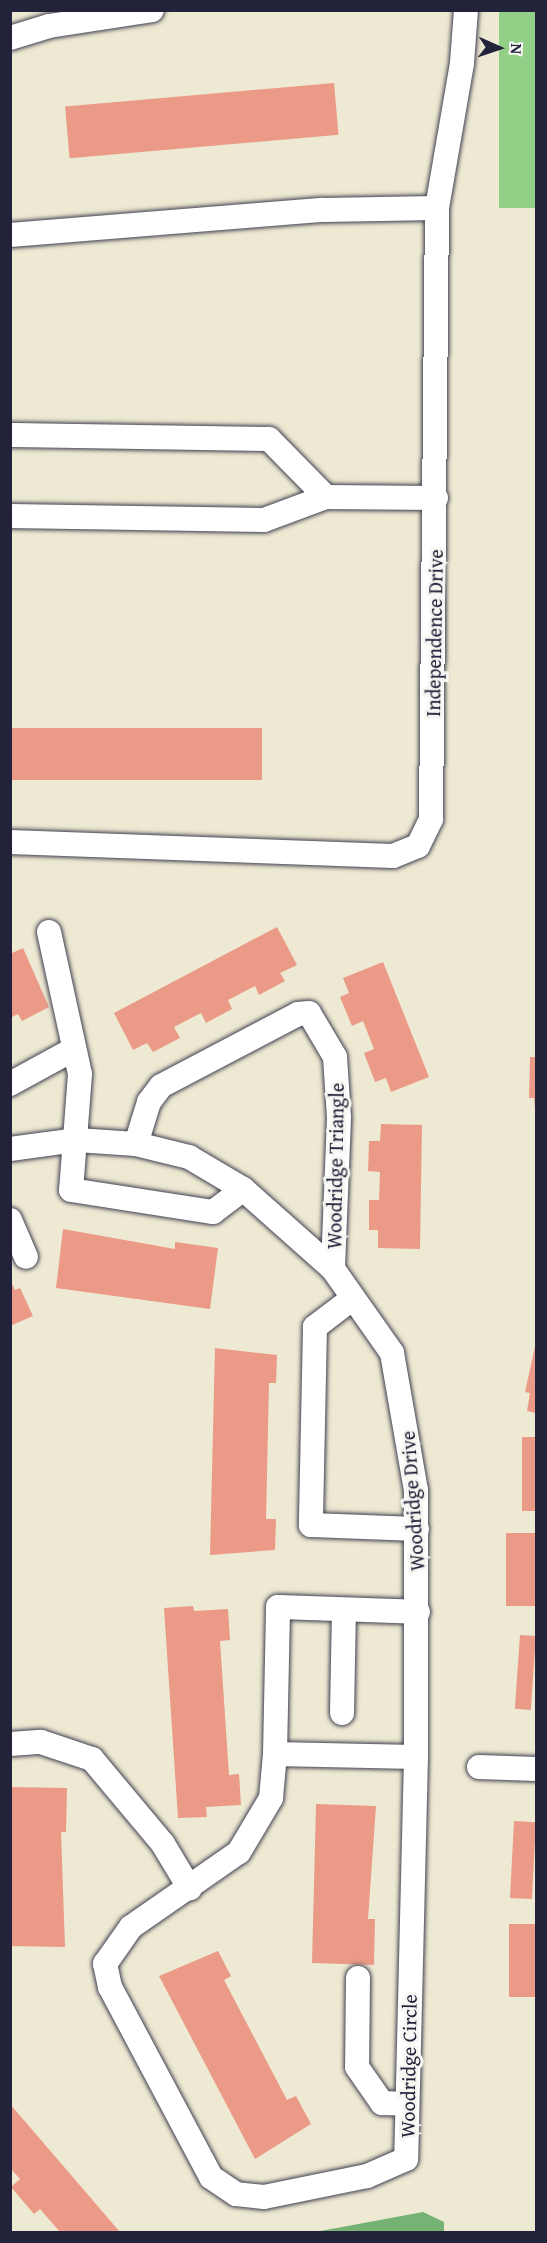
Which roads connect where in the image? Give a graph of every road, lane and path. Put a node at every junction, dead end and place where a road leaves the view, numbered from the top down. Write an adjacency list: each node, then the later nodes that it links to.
1 (152, 10): 3 (street)
2 (466, 10): 4 (street, Independence Drive)
3 (10, 38)
4 (437, 208): 5 (street); 8 (street, Independence Drive)
5 (10, 235)
6 (10, 435): 7 (street)
7 (326, 496): 8 (street); 9 (street)
8 (436, 498): 10 (street, Independence Drive)
9 (10, 516)
10 (10, 842)
11 (49, 932): 12 (street)
12 (74, 1049): 13 (street); 14 (street)
13 (10, 1084)
14 (77, 1140): 15 (street, Woodridge Drive); 16 (street, Woodridge Drive); 17 (street)
15 (136, 1144): 17 (street, Woodridge Drive); 20 (street, Woodridge Triangle)
16 (10, 1149)
17 (243, 1189): 20 (street, Woodridge Drive)
18 (10, 1221): 19 (street)
19 (26, 1257)
20 (333, 1269): 21 (street, Woodridge Drive)
21 (353, 1298): 22 (street, Woodridge Drive); 22 (street)
22 (417, 1529): 24 (street, Woodridge Drive)
23 (344, 1610): 24 (street); 25 (street); 27 (street, Woodridge Circle)
24 (418, 1612): 28 (street, Woodridge Drive)
25 (342, 1713)
26 (10, 1744): 31 (street)
27 (275, 1754): 28 (street); 31 (street, Woodridge Circle)
28 (416, 1757): 33 (street, Woodridge Circle)
29 (479, 1767): 30 (street)
30 (537, 1769)
31 (190, 1889): 33 (street, Woodridge Circle)
32 (358, 1977): 33 (street)
33 (407, 2104)

